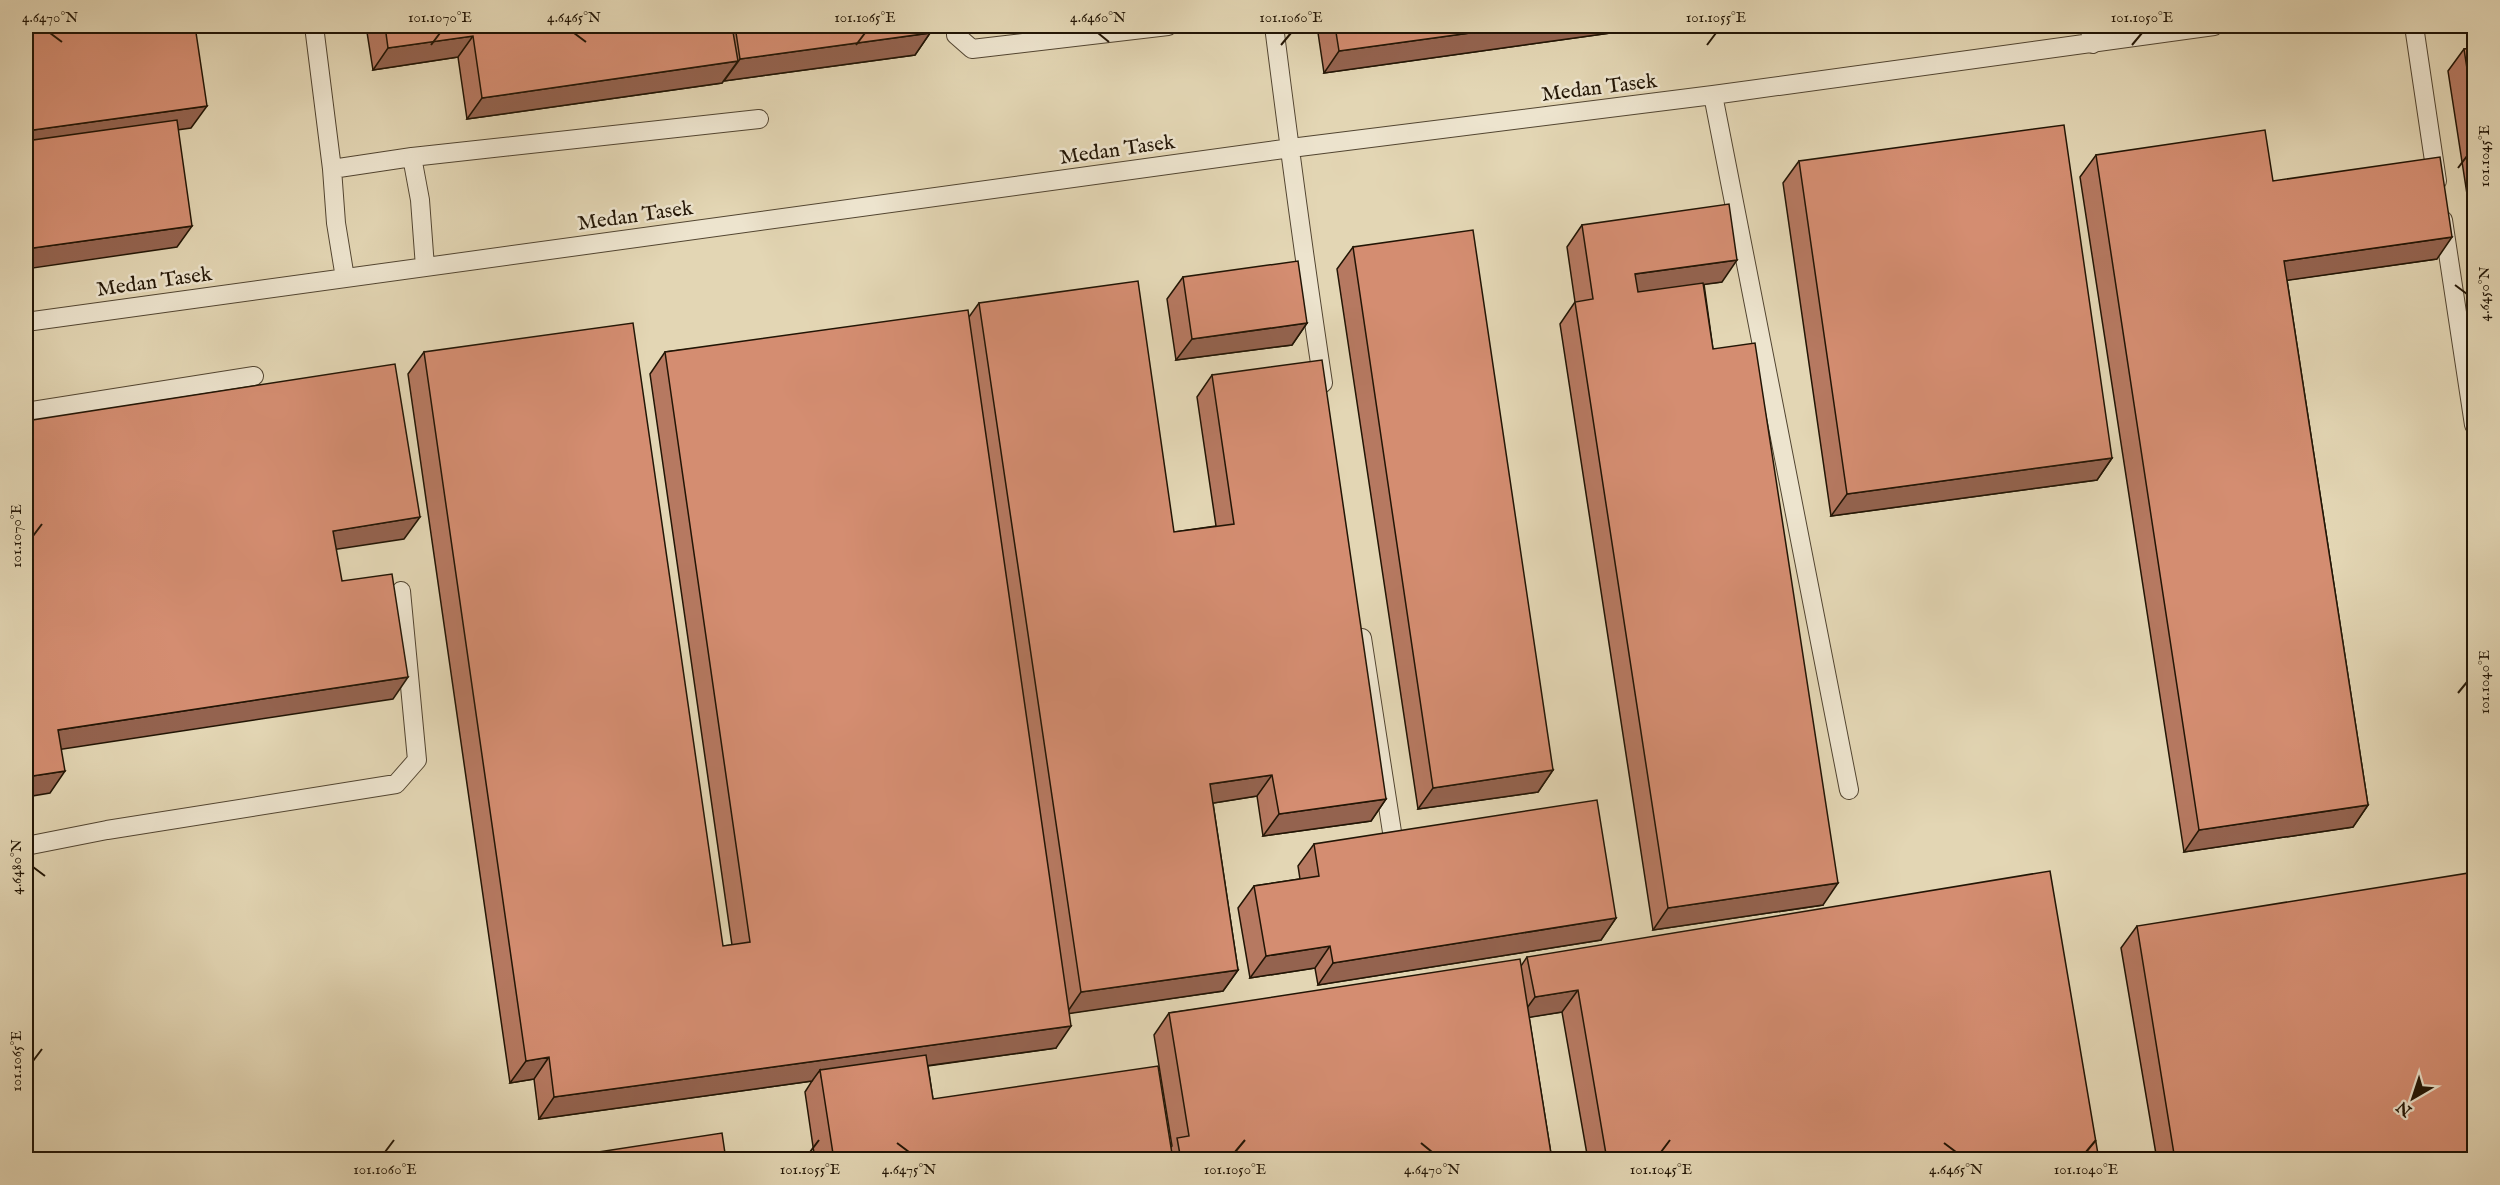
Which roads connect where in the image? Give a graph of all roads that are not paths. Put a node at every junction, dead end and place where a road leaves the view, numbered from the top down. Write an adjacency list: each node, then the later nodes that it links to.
1 (314, 26): 14 (lane)
2 (956, 26): 3 (lane)
3 (1168, 26)
4 (1274, 26): 12 (lane)
5 (2089, 26): 9 (lane)
6 (2214, 26): 8 (lane, Medan Tasek)
7 (2414, 26): 21 (lane)
8 (2142, 30): 9 (lane, Medan Tasek)
9 (2093, 44): 10 (lane, Medan Tasek)
10 (1713, 95): 12 (lane, Medan Tasek); 24 (lane)
11 (759, 119): 13 (lane)
12 (1291, 148): 15 (lane, Medan Tasek); 19 (lane)
13 (412, 157): 14 (lane); 15 (lane)
14 (332, 170): 16 (lane)
15 (425, 267): 16 (lane, Medan Tasek)
16 (345, 278): 17 (lane, Medan Tasek)
17 (26, 322)
18 (254, 376): 20 (lane)
19 (1325, 398)
20 (26, 412)
21 (2475, 425)
22 (401, 591): 26 (lane)
23 (1360, 621): 25 (lane)
24 (1849, 790)
25 (1392, 832)
26 (26, 846)

